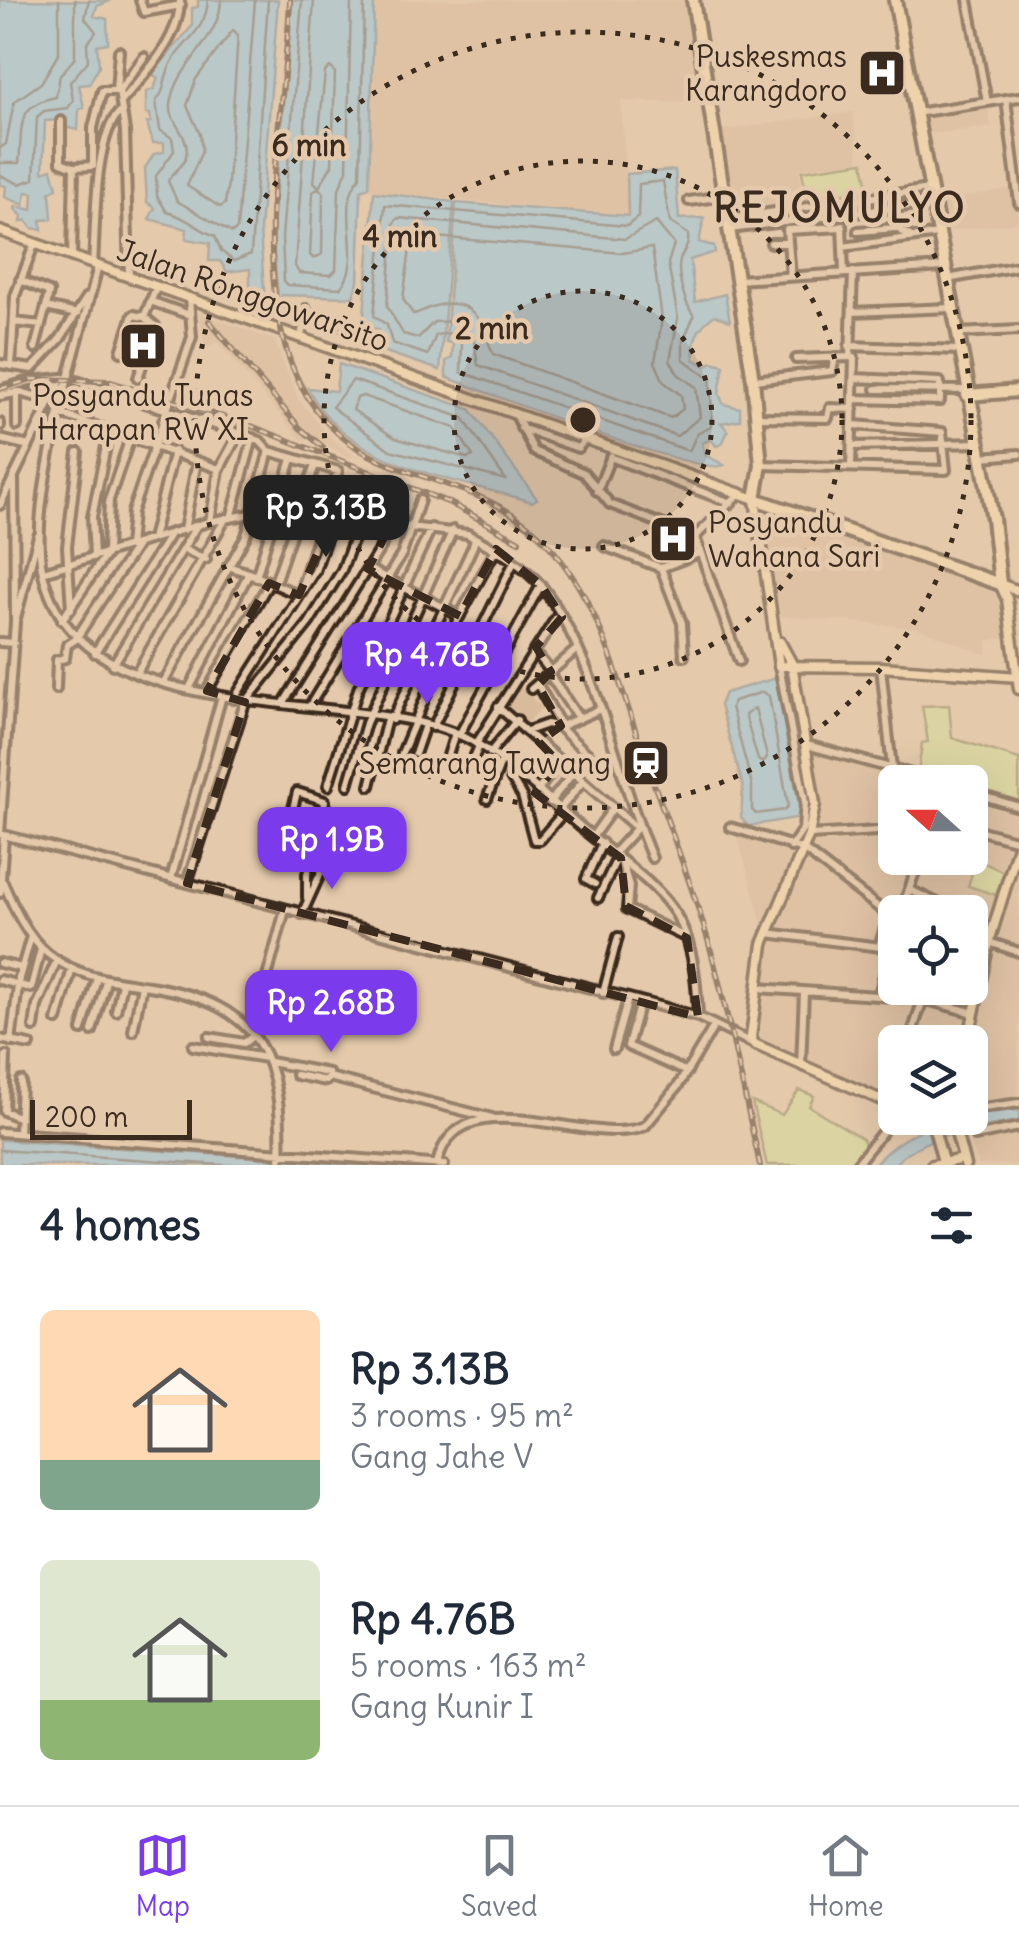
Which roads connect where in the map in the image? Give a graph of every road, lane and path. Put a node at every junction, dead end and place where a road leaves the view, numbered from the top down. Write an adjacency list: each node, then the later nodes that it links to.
1 (140, 0): 5 (street)
2 (692, 0): 19 (highway)
3 (895, 0): 14 (highway)
4 (968, 0): 12 (street)
5 (180, 2): 11 (street)
6 (119, 51): 8 (street)
7 (144, 56): 8 (street)
8 (117, 91): 11 (street); 17 (street)
9 (1019, 97): 10 (street)
10 (1006, 99): 12 (street); 16 (street)
11 (121, 102): 13 (street)
12 (987, 102): 14 (street)
13 (121, 111): 35 (street); 39 (street)
14 (915, 113): 18 (highway)
15 (62, 121): 17 (street)
16 (1015, 135): 22 (street)
17 (74, 167): 34 (street)
18 (930, 189): 21 (highway); 24 (street)
19 (724, 196): 20 (street); 24 (highway)
20 (689, 201)
21 (932, 203): 23 (street); 28 (highway)
22 (1019, 203)
23 (842, 214): 24 (street); 25 (street)
24 (728, 224): 42 (highway)
25 (842, 227): 30 (street); 33 (street)
26 (0, 231): 32 (main road, Jalan Ronggowarsito)
27 (858, 232): 29 (street)
28 (938, 234): 29 (street); 38 (highway)
29 (912, 238): 33 (street)
30 (786, 243): 31 (street); 40 (street)
31 (771, 244)
32 (34, 245): 34 (main road, Jalan Ronggowarsito); 41 (street)
33 (843, 247): 37 (street)
34 (72, 257): 35 (main road, Jalan Ronggowarsito)
35 (95, 265): 39 (main road, Jalan Ronggowarsito); 44 (street)
36 (1019, 266): 38 (street)
37 (848, 273): 38 (street); 40 (street); 50 (street)
38 (946, 273): 48 (highway)
39 (128, 276): 43 (main road, Jalan Ronggowarsito)
40 (791, 276): 42 (street)
41 (20, 280): 47 (street); 54 (street)
42 (736, 280): 74 (highway)
43 (157, 286): 45 (main road, Jalan Ronggowarsito); 46 (street)
44 (93, 288): 51 (street); 70 (street)
45 (189, 297): 52 (street); 58 (main road, Jalan Ronggowarsito)
46 (150, 301): 52 (street); 53 (street)
47 (46, 307): 51 (street); 55 (street)
48 (951, 308): 50 (street); 57 (highway)
49 (306, 309): 58 (street)
50 (852, 312): 59 (street)
51 (76, 314): 68 (street)
52 (187, 314): 87 (street)
53 (144, 317): 62 (street); 71 (street)
54 (14, 322): 55 (street); 68 (street)
55 (41, 325): 60 (street)
56 (1019, 330): 57 (street)
57 (957, 332): 61 (highway)
58 (301, 337): 89 (main road, Jalan Ronggowarsito)
59 (849, 346): 61 (street); 65 (street)
60 (35, 348)
61 (960, 350): 82 (highway)
62 (121, 352)
63 (816, 357): 64 (street); 66 (street); 69 (street)
64 (834, 357): 65 (street); 69 (street)
65 (850, 358): 72 (street)
66 (796, 359)
67 (0, 364): 68 (street)
68 (11, 366)
69 (815, 373): 74 (street)
70 (66, 378): 81 (street); 85 (street); 87 (street); 88 (street)
71 (138, 378)
72 (854, 378): 73 (street); 83 (street)
73 (876, 378): 75 (street); 76 (street)
74 (754, 380): 90 (highway)
75 (908, 380): 77 (street); 78 (street)
76 (876, 389): 77 (street); 84 (street)
77 (907, 391): 78 (street)
78 (942, 391): 82 (street); 84 (street)
79 (1019, 391): 82 (highway)
80 (16, 392): 81 (street); 85 (street); 92 (street)
81 (0, 393)
82 (967, 393): 100 (highway)
83 (853, 399): 84 (street); 86 (street)
84 (876, 400)
85 (51, 401): 102 (street)
86 (852, 409): 90 (street); 91 (street)
87 (168, 410): 95 (street); 101 (street)
88 (61, 414): 94 (street); 143 (street)
89 (516, 414): 93 (street); 98 (main road, Jalan Ronggowarsito)
90 (758, 417): 114 (highway)
91 (854, 425): 103 (street); 104 (street)
92 (17, 426)
93 (520, 427): 98 (street); 121 (street)
94 (109, 431): 96 (street); 153 (street)
95 (239, 432): 97 (street); 116 (street)
96 (130, 438): 101 (street); 151 (street)
97 (253, 438): 106 (street); 131 (street)
98 (586, 438): 108 (main road, Jalan Ronggowarsito)
99 (0, 439): 102 (street)
100 (980, 443): 104 (street); 110 (highway)
101 (156, 444): 105 (street); 147 (street)
102 (29, 446): 117 (street)
103 (854, 446): 104 (street); 115 (street)
104 (945, 447): 115 (street)
105 (174, 451): 112 (street); 146 (street)
106 (270, 451): 111 (street); 128 (street)
107 (78, 452): 156 (street)
108 (612, 452): 121 (street); 122 (main road, Jalan Ronggowarsito); 125 (street)
109 (1019, 454): 110 (street)
110 (982, 458): 164 (highway)
111 (292, 459): 113 (street); 127 (street)
112 (198, 461): 116 (street); 140 (street)
113 (316, 466): 129 (street); 130 (street)
114 (761, 466): 115 (street); 124 (highway)
115 (851, 466)
116 (219, 469): 135 (street)
117 (14, 477): 126 (street); 175 (street)
118 (355, 482): 133 (street)
119 (373, 487): 134 (street)
120 (400, 492): 136 (street)
121 (597, 492): 145 (street)
122 (740, 493): 124 (main road, Jalan Ronggowarsito); 125 (street)
123 (420, 500): 138 (street)
124 (759, 500): 164 (highway, Jalan Ronggowarsito); 177 (main road)
125 (731, 503): 145 (street)
126 (0, 505)
127 (277, 513): 128 (street); 129 (street); 161 (street)
128 (254, 514): 131 (street); 157 (street)
129 (300, 514): 130 (street); 163 (street)
130 (322, 517): 132 (street); 168 (street)
131 (228, 518): 135 (street); 154 (street)
132 (333, 518): 133 (street); 168 (street)
133 (344, 519): 134 (street)
134 (362, 521): 136 (street); 198 (street)
135 (210, 522): 137 (street)
136 (391, 524): 138 (street); 159 (street)
137 (197, 525): 140 (street); 149 (street)
138 (414, 527): 139 (street); 162 (street)
139 (431, 528): 141 (street); 166 (street)
140 (184, 530): 142 (street)
141 (453, 530): 144 (street); 169 (street)
142 (171, 534): 146 (street); 182 (street)
143 (39, 535): 160 (street); 175 (street)
144 (471, 536): 150 (street); 170 (street)
145 (694, 537): 152 (street)
146 (151, 540): 147 (street)
147 (133, 546): 151 (street); 176 (street)
148 (604, 546): 158 (street)
149 (185, 550): 154 (street); 185 (street)
150 (496, 550): 155 (street); 172 (street)
151 (107, 553): 153 (street); 171 (street)
152 (699, 553): 158 (street); 184 (street)
153 (94, 557): 156 (street)
154 (206, 559): 189 (street)
155 (514, 562): 165 (street); 210 (street)
156 (70, 564): 160 (street); 171 (street)
157 (228, 566): 161 (street); 191 (street)
158 (662, 568): 183 (street)
159 (368, 569): 162 (street); 199 (street)
160 (43, 572): 174 (street)
161 (252, 575): 163 (street); 192 (street)
162 (387, 578): 166 (street); 200 (street)
163 (272, 584): 168 (street); 195 (street)
164 (1000, 584): 167 (main road); 190 (main road)
165 (541, 586): 173 (street); 213 (street)
166 (403, 587): 169 (street); 203 (street)
167 (1019, 592)
168 (298, 595): 197 (street)
169 (424, 597): 170 (street); 204 (street)
170 (442, 607): 172 (street); 207 (street)
171 (70, 612): 174 (street)
172 (460, 616): 209 (street)
173 (562, 617): 180 (street); 181 (street)
174 (62, 620): 176 (street)
175 (15, 622): 179 (street)
176 (77, 638): 182 (street); 194 (street)
177 (778, 638): 186 (main road); 186 (main road)
178 (0, 643): 179 (street)
179 (14, 643): 206 (street)
180 (576, 650): 188 (street); 202 (street)
181 (534, 651): 188 (street); 201 (street)
182 (95, 653): 185 (street)
183 (684, 656)
184 (739, 661)
185 (113, 665): 189 (street)
186 (785, 665): 187 (main road); 216 (main road); 253 (street)
187 (881, 666): 190 (main road); 225 (street)
188 (550, 673): 205 (street); 211 (street)
189 (136, 674): 191 (street)
190 (1018, 677): 193 (main road)
191 (164, 682): 192 (street)
192 (190, 686): 195 (street)
193 (1019, 688)
194 (56, 689)
195 (207, 691): 196 (street)
196 (222, 696): 197 (street); 260 (street)
197 (234, 699): 198 (street)
198 (247, 701): 199 (street); 262 (street)
199 (283, 704): 200 (street)
200 (309, 707): 203 (street)
201 (498, 707): 208 (street); 214 (street)
202 (598, 710): 205 (street); 244 (street)
203 (350, 714): 204 (street); 231 (street)
204 (369, 716): 207 (street); 232 (street)
205 (579, 718): 211 (street)
206 (3, 720): 248 (street)
207 (390, 720): 209 (street); 233 (street)
208 (517, 720): 212 (street); 218 (street)
209 (412, 723): 210 (street); 219 (street)
210 (429, 726): 213 (street); 220 (street)
211 (560, 726): 212 (street); 227 (street)
212 (528, 730): 215 (street)
213 (457, 734): 214 (street); 221 (street)
214 (478, 745): 218 (street); 226 (street)
215 (540, 745): 217 (street); 223 (street)
216 (807, 745): 224 (street); 249 (main road)
217 (533, 752)
218 (490, 753): 222 (street)
219 (402, 754)
220 (415, 754)
221 (446, 762)
222 (501, 762): 228 (street); 236 (street)
223 (559, 763): 229 (street); 234 (street)
224 (884, 765)
225 (892, 765)
226 (469, 769)
227 (605, 770)
228 (513, 772): 234 (street); 242 (street)
229 (573, 773): 230 (street); 237 (street)
230 (583, 781): 240 (street); 242 (street)
231 (328, 786)
232 (348, 786)
233 (370, 786)
234 (537, 791): 237 (street)
235 (988, 797): 238 (street)
236 (486, 800)
237 (550, 802): 242 (street)
238 (1019, 806)
239 (579, 808): 242 (street)
240 (613, 808): 244 (street); 250 (street)
241 (292, 813): 243 (street); 243 (street); 256 (street)
242 (564, 814): 250 (street)
243 (317, 823): 268 (street)
244 (638, 827): 257 (street); 258 (street)
245 (730, 827): 253 (street)
246 (878, 831): 249 (street)
247 (988, 833): 251 (street)
248 (2, 835): 260 (street); 261 (street)
249 (809, 835): 254 (main road)
250 (592, 836): 252 (street)
251 (1019, 842): 274 (main road)
252 (602, 843): 257 (street); 263 (street)
253 (791, 848): 254 (street)
254 (802, 849): 270 (street); 275 (main road)
255 (331, 850): 268 (street)
256 (282, 854)
257 (618, 856): 269 (street); 278 (street); 278 (street)
258 (652, 858)
259 (915, 875): 264 (street)
260 (171, 879): 262 (street)
261 (3, 882): 265 (street); 276 (street)
262 (187, 883): 271 (street)
263 (595, 884)
264 (910, 890): 266 (street); 267 (street)
265 (0, 893)
266 (908, 895)
267 (921, 895)
268 (307, 898): 272 (street)
269 (598, 898)
270 (878, 908)
271 (285, 910): 272 (street); 289 (street)
272 (302, 914): 294 (street)
273 (988, 931): 274 (street)
274 (992, 932): 279 (main road)
275 (767, 933): 280 (street); 293 (main road)
276 (31, 936): 281 (street); 285 (street)
277 (618, 937): 294 (street)
278 (687, 938): 304 (street)
279 (989, 942): 282 (street); 303 (main road)
280 (878, 946)
281 (41, 948): 283 (street); 291 (street)
282 (1019, 952)
283 (57, 960): 286 (street); 308 (street)
284 (0, 963): 285 (street)
285 (21, 968): 291 (street)
286 (72, 969): 287 (street); 305 (street)
287 (101, 979): 290 (street); 309 (street); 310 (street)
288 (0, 980): 291 (street)
289 (266, 981)
290 (122, 983): 292 (street); 302 (street)
291 (18, 984): 315 (street)
292 (142, 985): 296 (street); 311 (street)
293 (757, 988): 295 (street); 316 (main road)
294 (603, 992): 298 (street)
295 (804, 992): 297 (street); 322 (street)
296 (186, 993): 300 (street); 312 (street)
297 (878, 994)
298 (628, 999): 299 (street); 319 (street)
299 (640, 1002): 304 (street); 323 (street)
300 (184, 1004)
301 (947, 1005): 303 (street)
302 (116, 1011)
303 (974, 1012): 306 (main road)
304 (698, 1017): 307 (street)
305 (57, 1020)
306 (971, 1025)
307 (714, 1026): 316 (street); 323 (street)
308 (34, 1028)
309 (82, 1030)
310 (92, 1031)
311 (133, 1031)
312 (253, 1036): 313 (street); 321 (street)
313 (209, 1037)
314 (0, 1040): 315 (street)
315 (10, 1042): 317 (street)
316 (754, 1044): 322 (main road)
317 (30, 1045)
318 (193, 1046): 321 (street)
319 (614, 1049)
320 (6, 1056): 330 (street)
321 (268, 1060): 325 (street); 339 (street)
322 (801, 1066): 327 (main road)
323 (687, 1072): 331 (street)
324 (296, 1076): 325 (street)
325 (328, 1077): 331 (street)
326 (22, 1081): 330 (street)
327 (878, 1099)
328 (1019, 1103): 329 (street)
329 (988, 1107)
330 (20, 1118): 334 (street)
331 (493, 1118): 341 (street)
332 (1019, 1126): 338 (street)
333 (0, 1132): 334 (street)
334 (19, 1133): 339 (street)
335 (880, 1135): 343 (street)
336 (935, 1135): 342 (main road)
337 (956, 1135): 340 (main road)
338 (975, 1136)
339 (280, 1159): 341 (street)
340 (964, 1162): 342 (main road)
341 (439, 1164)
342 (944, 1164): 344 (main road)
343 (856, 1165)
344 (932, 1165)

